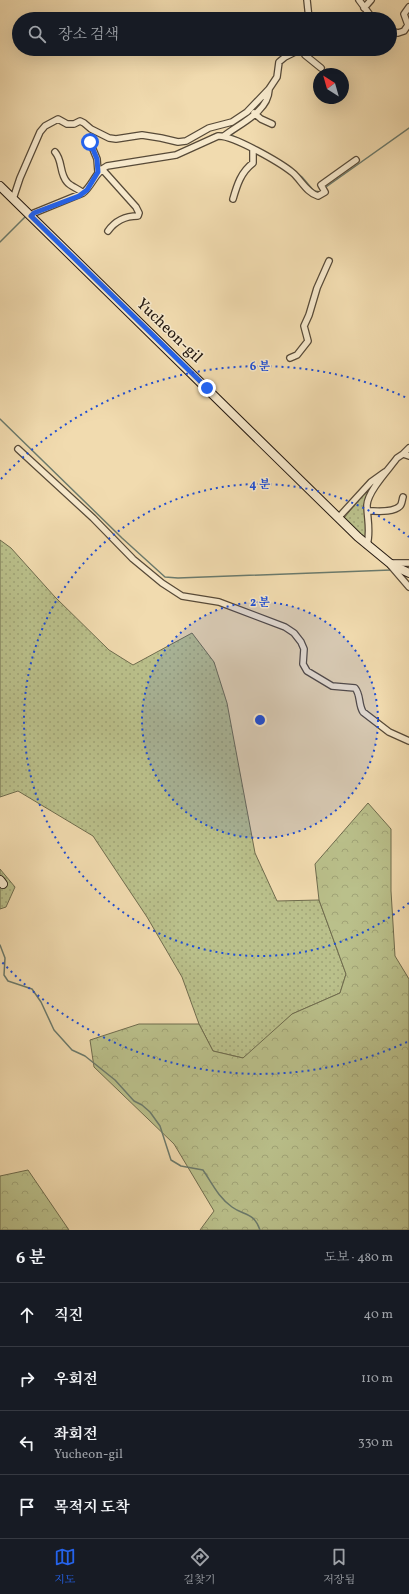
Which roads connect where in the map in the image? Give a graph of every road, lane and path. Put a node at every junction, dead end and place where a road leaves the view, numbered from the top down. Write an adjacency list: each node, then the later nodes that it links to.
1 (307, 0): 6 (street)
2 (359, 0): 4 (street)
3 (371, 0): 4 (street)
4 (364, 8): 7 (street)
5 (409, 8): 8 (street)
6 (308, 12)
7 (367, 12)
8 (397, 33)
9 (287, 56): 12 (street)
10 (306, 56): 11 (street)
11 (321, 68)
12 (269, 90): 13 (street); 23 (street)
13 (254, 113): 14 (street); 15 (street)
14 (272, 124)
15 (224, 136): 17 (street); 20 (street)
16 (90, 142): 20 (street)
17 (253, 149): 19 (street); 24 (street)
18 (55, 152): 22 (street)
19 (356, 160)
20 (100, 170): 22 (street); 26 (street)
21 (0, 186): 23 (street, Yucheon-gil)
22 (83, 193): 25 (street)
23 (13, 199): 25 (street, Yucheon-gil)
24 (233, 199)
25 (31, 216): 36 (street, Yucheon-gil)
26 (108, 231)
27 (329, 261): 28 (street)
28 (290, 358)
29 (409, 448): 31 (street)
30 (18, 449): 44 (street)
31 (402, 454): 32 (street); 33 (street)
32 (409, 456)
33 (388, 470): 35 (street); 36 (street)
34 (403, 497): 35 (street)
35 (368, 511): 37 (street)
36 (339, 517): 37 (street, Yucheon-gil)
37 (367, 545): 38 (street, Yucheon-gil)
38 (389, 563): 39 (street); 40 (street, Yucheon-gil); 43 (street)
39 (409, 563)
40 (409, 573)
41 (409, 578): 42 (street)
42 (409, 581)
43 (409, 587)
44 (409, 741)

